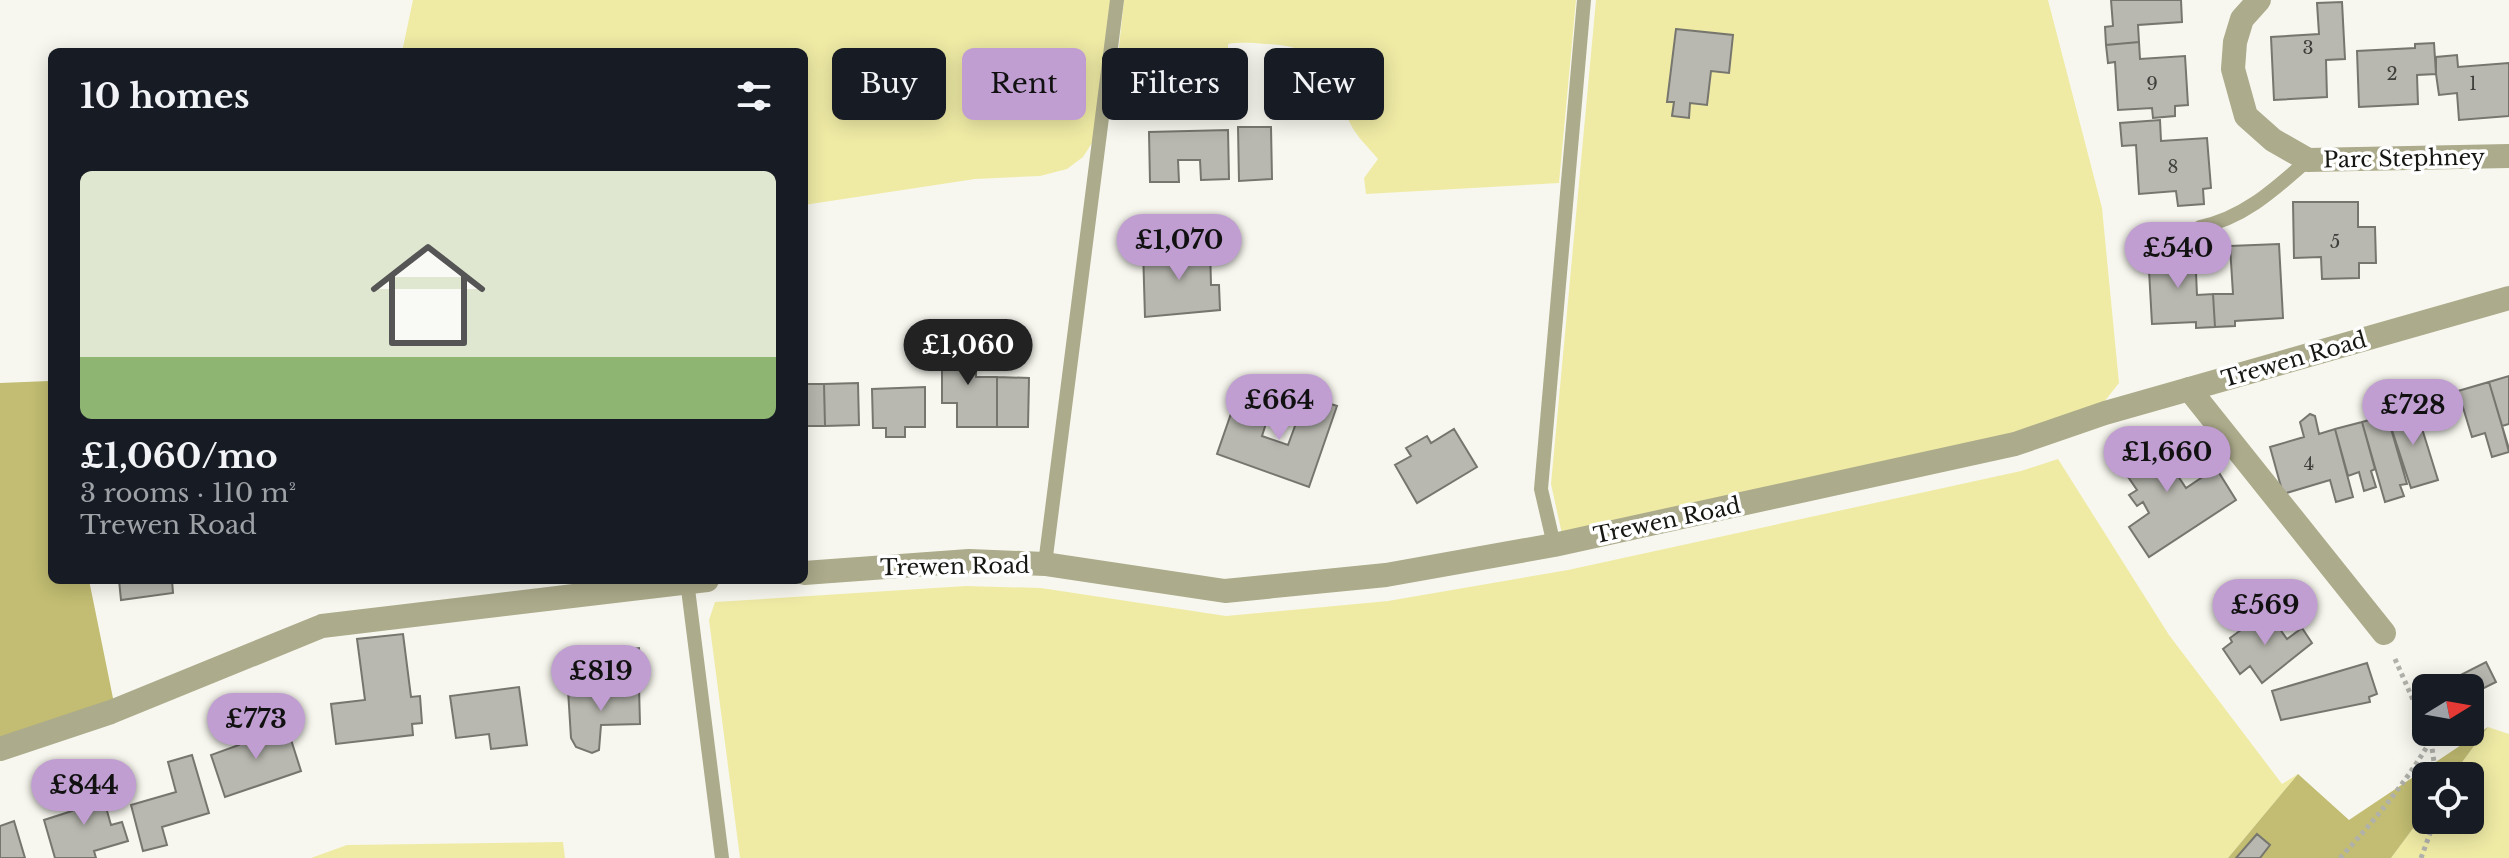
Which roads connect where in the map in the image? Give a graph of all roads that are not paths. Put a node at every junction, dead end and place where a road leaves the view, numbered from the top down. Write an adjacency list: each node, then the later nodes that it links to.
1 (1117, 0): 10 (lane)
2 (1584, 0): 9 (lane)
3 (2259, 0): 5 (street, Parc Stephney)
4 (2509, 156): 5 (street, Parc Stephney)
5 (2308, 160): 6 (lane)
6 (2200, 227)
7 (2509, 298): 8 (street, Trewen Road)
8 (2189, 389): 9 (street, Trewen Road); 14 (street)
9 (1554, 545): 10 (street, Trewen Road)
10 (1045, 564): 11 (street, Trewen Road)
11 (808, 573)
12 (672, 584): 15 (street)
13 (697, 584): 16 (lane)
14 (2384, 633)
15 (0, 749)
16 (722, 858)

